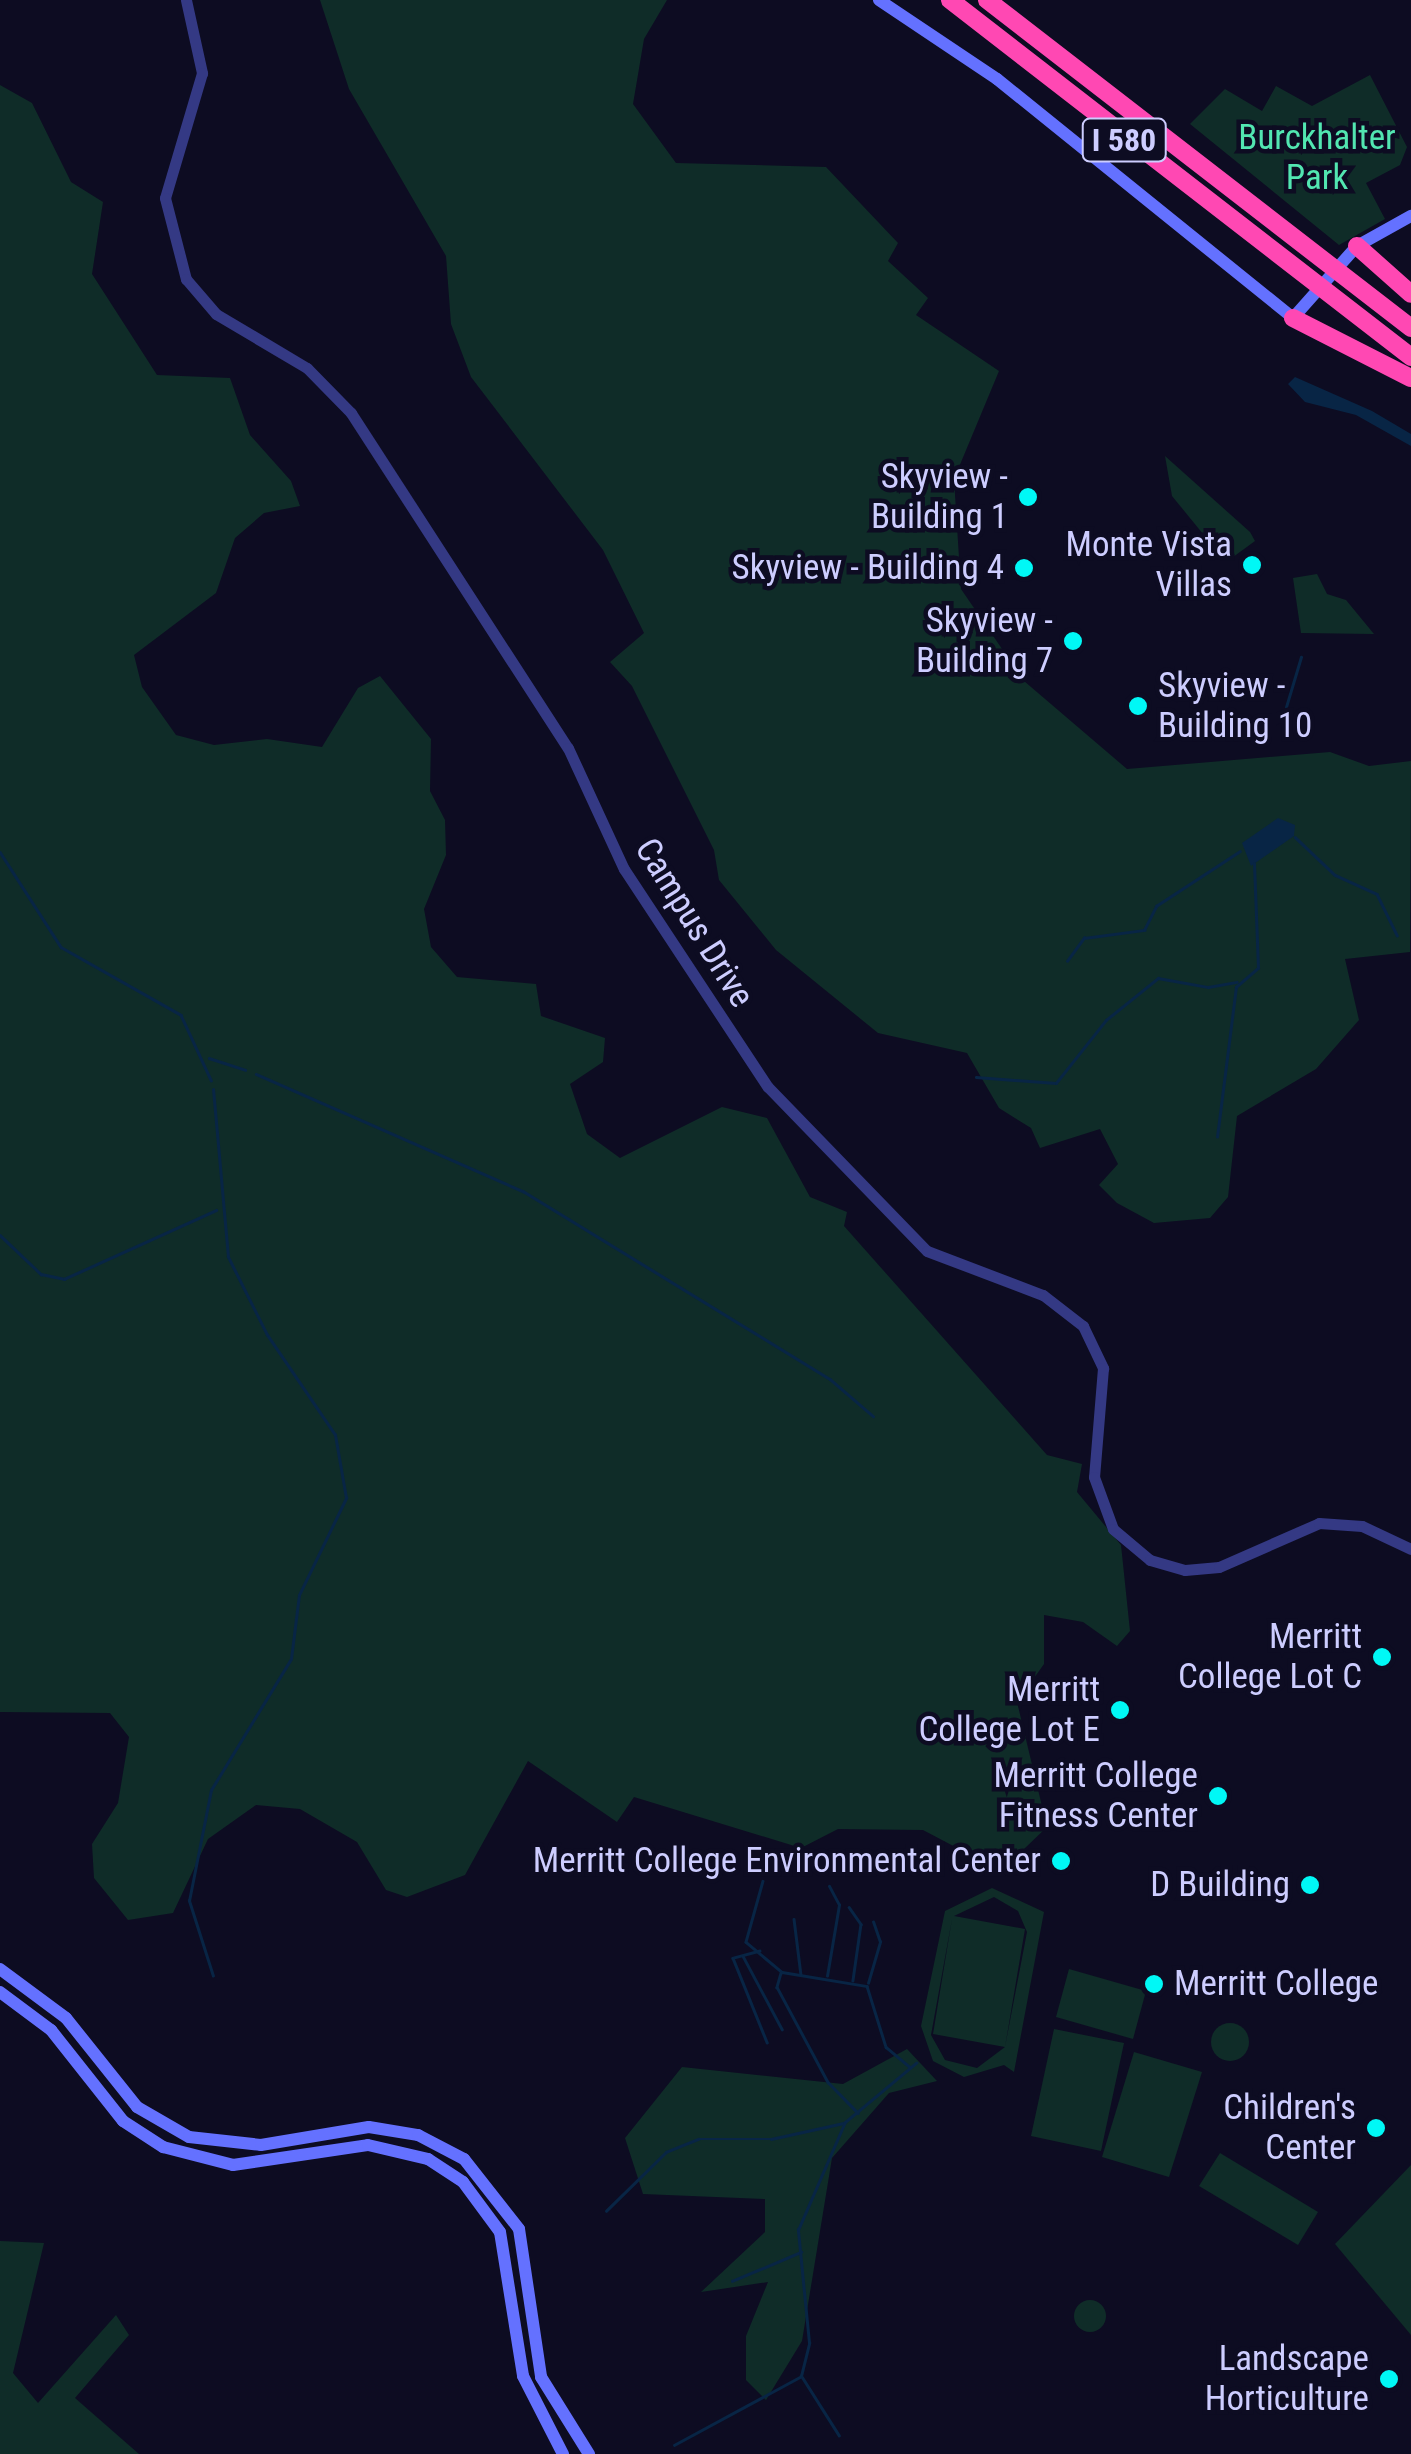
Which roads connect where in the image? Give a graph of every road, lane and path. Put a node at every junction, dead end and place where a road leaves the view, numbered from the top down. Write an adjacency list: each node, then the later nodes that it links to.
1 (186, 0): 12 (street, Campus Drive)
2 (880, 0): 8 (main road)
3 (950, 0): 10 (highway, I 580)
4 (987, 0): 9 (highway, I 580)
5 (1411, 216): 6 (main road)
6 (1357, 246): 7 (highway); 8 (main road)
7 (1411, 294)
8 (1292, 318): 11 (highway)
9 (1411, 328)
10 (1411, 358)
11 (1411, 378)
12 (1411, 1549)
13 (0, 1969): 16 (main road)
14 (0, 1992): 15 (main road)
15 (563, 2454)
16 (588, 2454)

